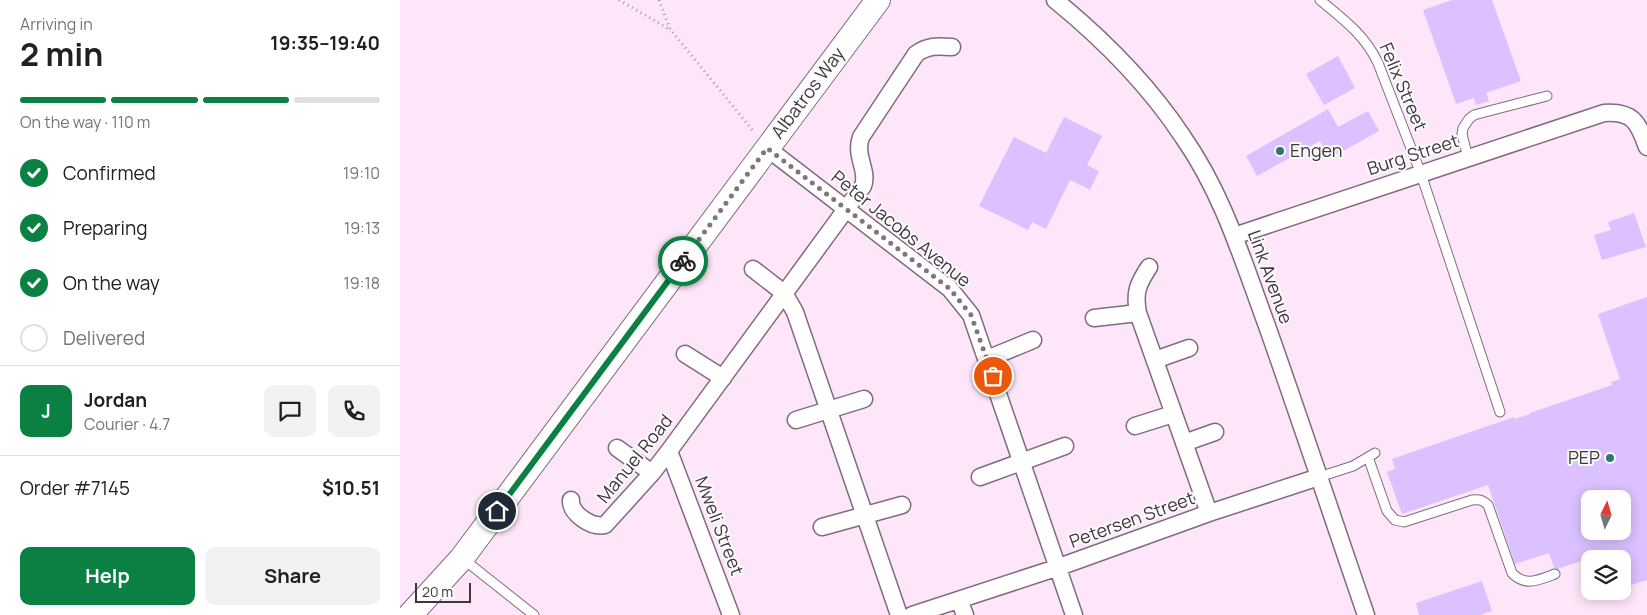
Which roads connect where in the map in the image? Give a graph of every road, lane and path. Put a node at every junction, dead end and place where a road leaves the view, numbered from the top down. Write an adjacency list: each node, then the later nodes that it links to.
1 (619, 0): 6 (path)
2 (659, 0): 6 (path)
3 (878, 0): 10 (street, Albatros Way)
4 (1055, 0): 14 (street, Link Avenue)
5 (1320, 0): 12 (lane, Felix Street)
6 (670, 29): 10 (path)
7 (952, 47): 13 (street, Manuel Road)
8 (1547, 96): 11 (lane)
9 (1646, 141): 11 (street, Burg Street)
10 (767, 148): 13 (street, Peter Jacobs Avenue); 46 (street, Albatros Way)
11 (1468, 158): 12 (street, Burg Street)
12 (1420, 174): 14 (street, Burg Street); 28 (lane, Felix Street)
13 (846, 210): 17 (street, Manuel Road); 23 (street, Peter Jacobs Avenue)
14 (1234, 236): 39 (street, Link Avenue)
15 (1149, 267): 18 (street)
16 (753, 269): 17 (street)
17 (784, 293): 25 (street, Manuel Road); 27 (street)
18 (1138, 313): 19 (street); 24 (street)
19 (1094, 318)
20 (1033, 340): 23 (street)
21 (1189, 348): 24 (street)
22 (685, 354): 25 (street)
23 (987, 359): 37 (street, Peter Jacobs Avenue)
24 (1155, 360): 29 (street)
25 (723, 378): 36 (street, Manuel Road)
26 (864, 399): 27 (street)
27 (828, 410): 30 (street); 44 (street)
28 (1500, 412)
29 (1174, 414): 31 (street); 33 (street)
30 (796, 420)
31 (1135, 426)
32 (1216, 432): 33 (street)
33 (1184, 443): 43 (street)
34 (1065, 446): 37 (street)
35 (617, 448): 38 (street)
36 (669, 451): 38 (street, Manuel Road); 52 (street, Mweli Street)
37 (1022, 462): 40 (street); 47 (street, Peter Jacobs Avenue)
38 (652, 473): 41 (street, Manuel Road)
39 (1319, 477): 43 (street, Petersen Street); 48 (lane); 56 (street, Link Avenue)
40 (980, 478)
41 (571, 500)
42 (902, 505): 44 (street)
43 (1209, 513): 47 (street, Petersen Street)
44 (864, 516): 45 (street); 53 (street)
45 (822, 528)
46 (462, 558): 50 (street, Albatros Way); 51 (lane)
47 (1059, 568): 49 (street, Petersen Street); 55 (street, Peter Jacobs Avenue)
48 (1555, 574)
49 (962, 607): 54 (street, Petersen Street)
50 (410, 615)
51 (534, 615)
52 (731, 615)
53 (899, 615)
54 (912, 615)
55 (1074, 615)
56 (1366, 615)

